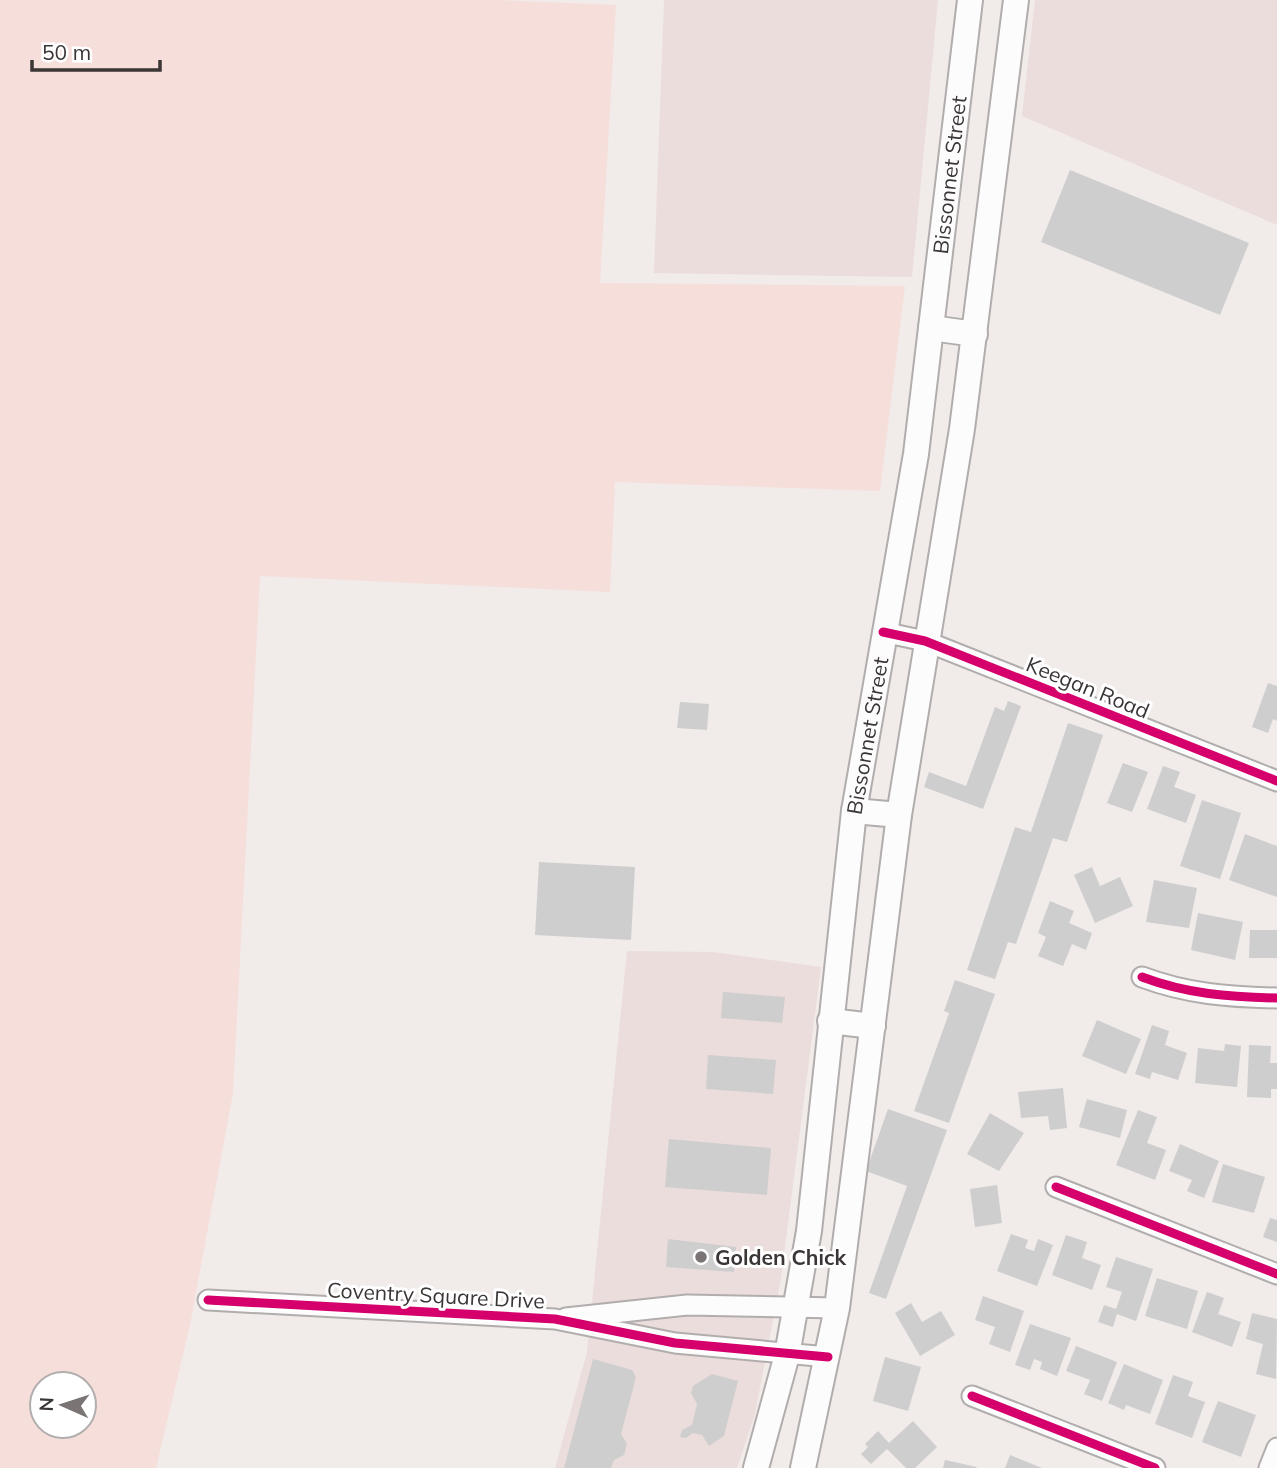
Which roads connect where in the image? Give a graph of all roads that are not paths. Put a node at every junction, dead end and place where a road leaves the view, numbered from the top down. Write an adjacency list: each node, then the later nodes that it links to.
1 (970, 0): 3 (main road, Bissonnet Street)
2 (1016, 0): 4 (main road, Bissonnet Street)
3 (931, 328): 4 (main road); 5 (main road, Bissonnet Street)
4 (975, 334): 6 (main road, Bissonnet Street)
5 (883, 632): 6 (street, Keegan Road); 8 (main road, Bissonnet Street)
6 (925, 641): 7 (street, Keegan Road); 9 (main road, Bissonnet Street)
7 (1277, 781)
8 (854, 811): 9 (main road); 12 (main road, Bissonnet Street)
9 (899, 815): 13 (main road, Bissonnet Street)
10 (1142, 977): 11 (street)
11 (1277, 998)
12 (830, 1021): 13 (main road); 17 (main road, Bissonnet Street)
13 (873, 1026): 18 (main road, Bissonnet Street)
14 (1056, 1187): 15 (street)
15 (1277, 1274)
16 (208, 1300): 19 (street, Coventry Square Drive)
17 (797, 1308): 18 (street, Coventry Square Drive); 19 (street, Coventry Square Drive); 20 (main road, Bissonnet Street)
18 (837, 1308): 21 (main road, Bissonnet Street)
19 (555, 1319): 20 (street, Coventry Square Drive)
20 (787, 1355): 21 (street, Coventry Square Drive); 24 (main road, Bissonnet Street)
21 (828, 1357): 25 (main road, Bissonnet Street)
22 (972, 1396): 26 (street)
23 (1277, 1448): 27 (street)
24 (756, 1468)
25 (803, 1468)
26 (1155, 1468)
27 (1269, 1468)

